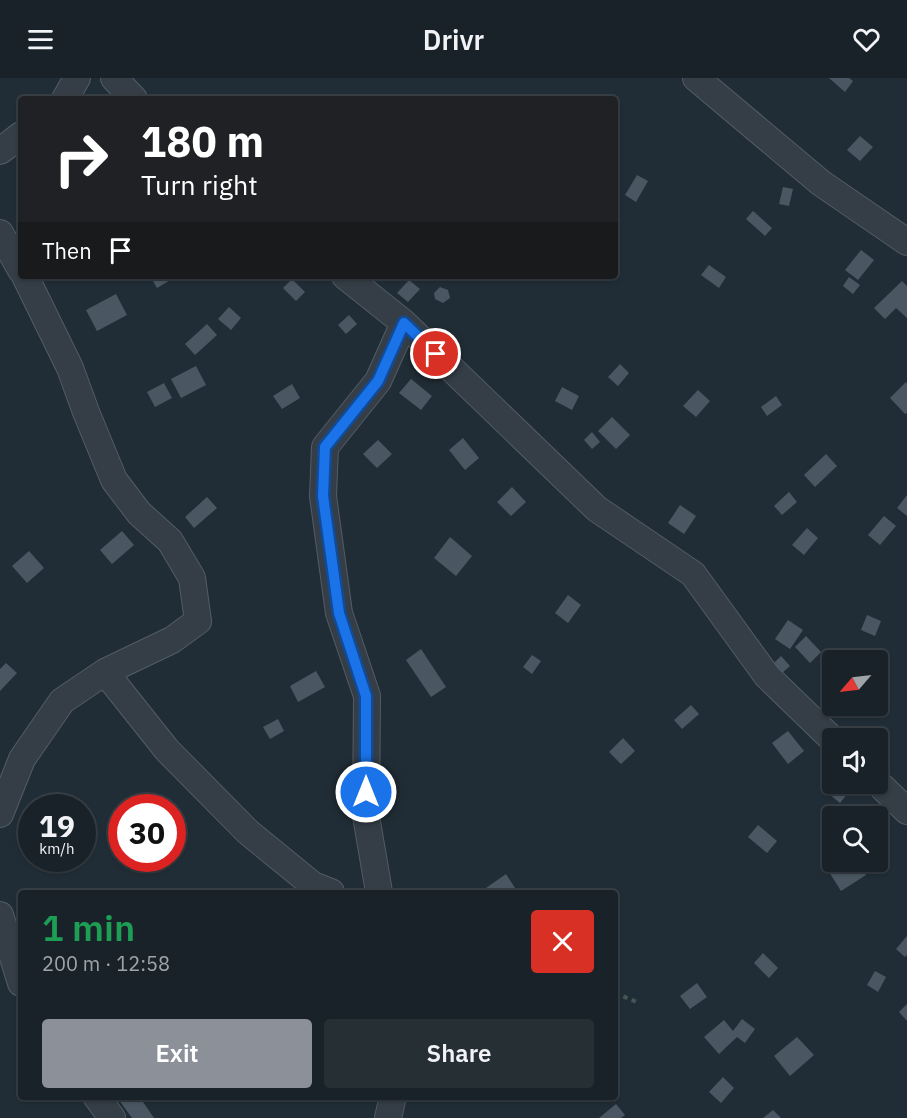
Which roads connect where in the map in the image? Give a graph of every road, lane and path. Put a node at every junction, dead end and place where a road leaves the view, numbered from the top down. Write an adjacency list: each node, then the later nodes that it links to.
1 (77, 78): 4 (street)
2 (114, 78): 5 (street)
3 (696, 78): 9 (street)
4 (67, 96)
5 (131, 96)
6 (18, 137): 7 (street)
7 (0, 151)
8 (0, 233): 10 (street)
9 (907, 242)
10 (18, 265)
11 (26, 279): 14 (street)
12 (349, 279): 13 (street)
13 (404, 323): 15 (street); 20 (street)
14 (105, 672): 18 (street); 19 (street)
15 (822, 729)
16 (888, 793): 17 (street)
17 (907, 811)
18 (0, 814)
19 (326, 890)
20 (379, 890)
21 (0, 915): 22 (street)
22 (18, 973)
23 (618, 994): 24 (path)
24 (639, 1003)
25 (99, 1100): 27 (street)
26 (392, 1100): 28 (street)
27 (112, 1118)
28 (388, 1118)

